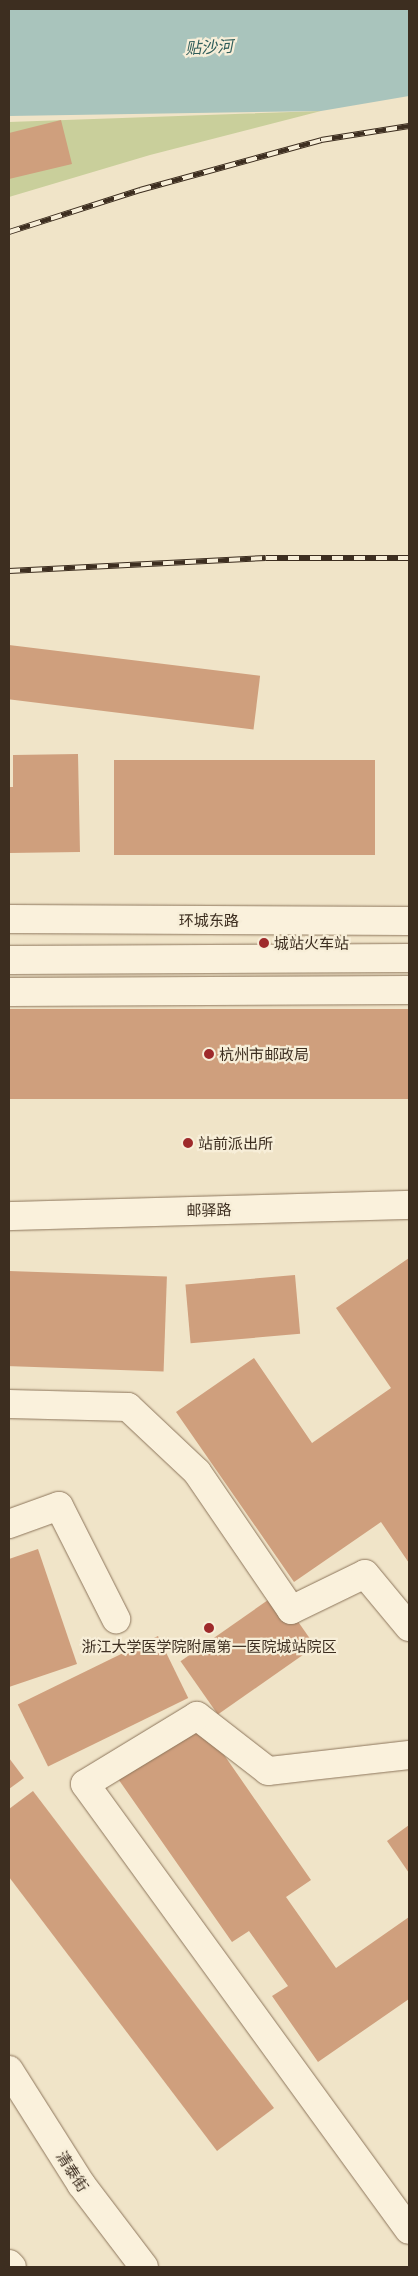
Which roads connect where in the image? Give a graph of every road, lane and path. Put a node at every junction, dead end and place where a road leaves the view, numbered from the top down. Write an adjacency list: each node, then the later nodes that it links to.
1 (9, 919): 2 (street, 环城东路)
2 (409, 921)
3 (409, 958): 4 (street)
4 (9, 960)
5 (409, 990): 6 (street)
6 (9, 992)
7 (409, 1204): 8 (street, 邮驿路)
8 (9, 1216)
9 (9, 1404): 12 (street)
10 (9, 1524): 11 (street)
11 (116, 1619)
12 (409, 1627)
13 (409, 1755): 15 (street)
14 (9, 2070): 18 (street, 清泰街)
15 (409, 2230)
16 (9, 2264): 17 (street)
17 (12, 2267)
18 (144, 2267)

